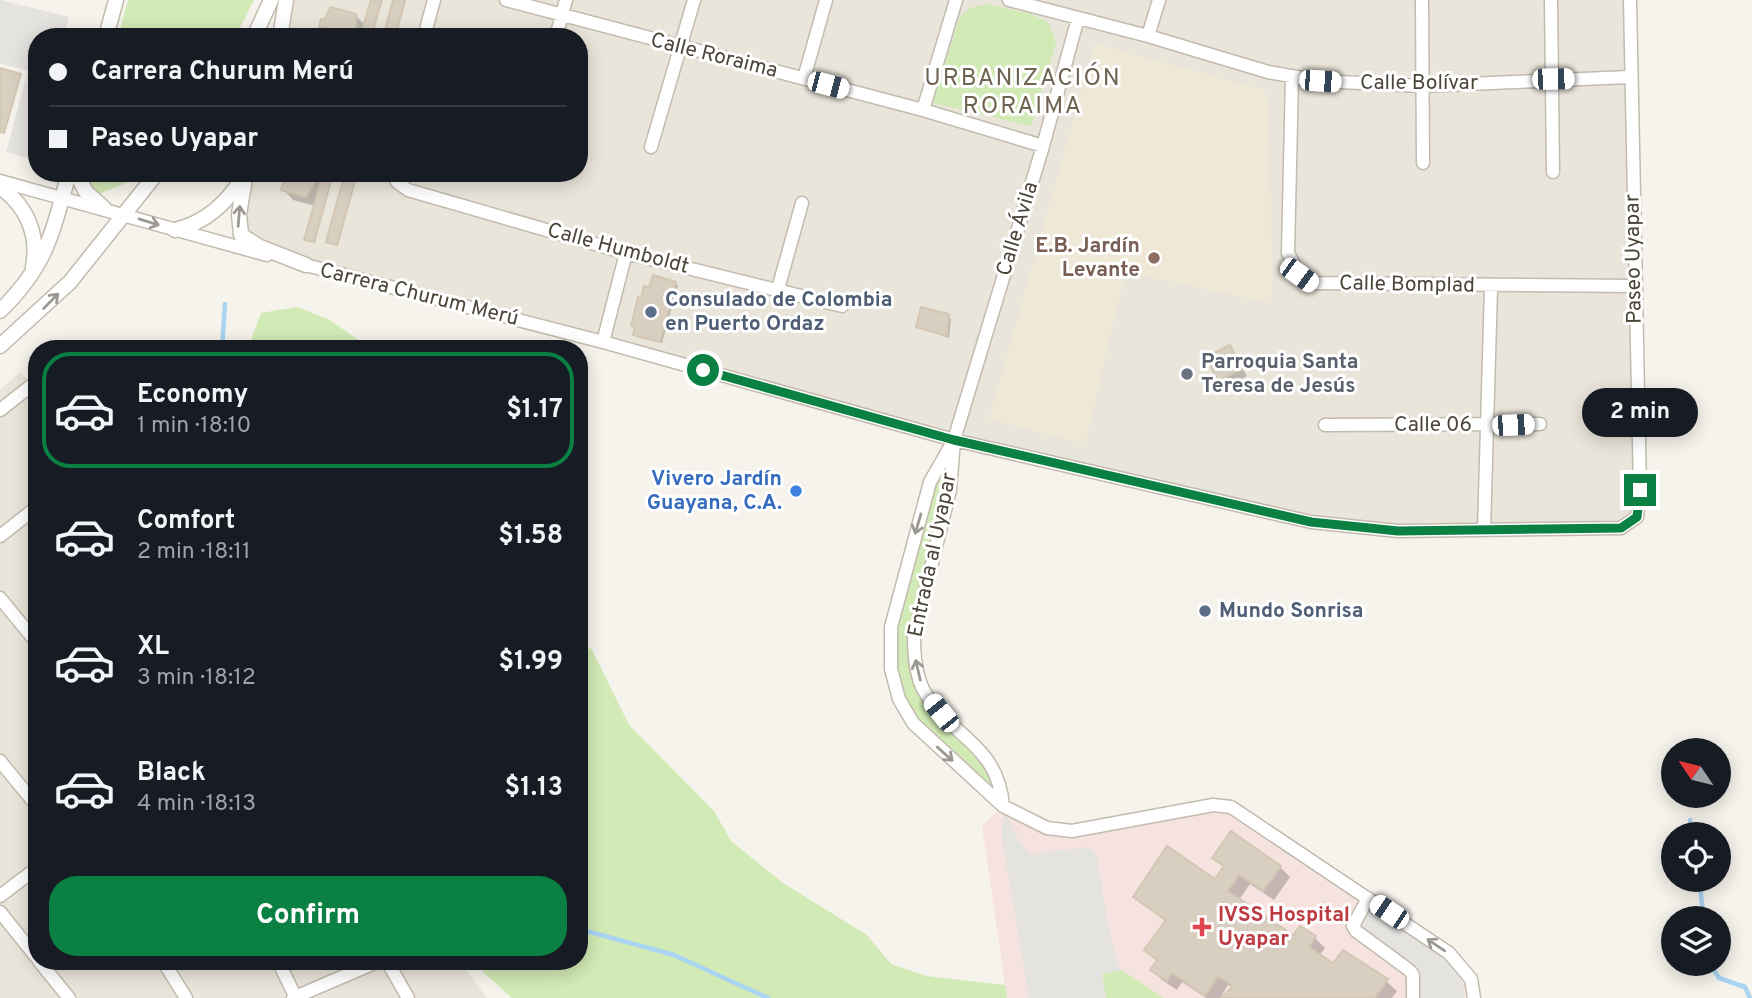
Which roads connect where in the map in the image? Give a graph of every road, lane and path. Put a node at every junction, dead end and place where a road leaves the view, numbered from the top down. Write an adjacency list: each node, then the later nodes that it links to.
1 (116, 0): 18 (street)
2 (271, 0): 19 (street)
3 (286, 0): 20 (street)
4 (434, 0): 21 (street)
5 (506, 0): 16 (street, Calle Roraima)
6 (566, 0): 16 (street)
7 (694, 0): 24 (street)
8 (826, 0): 27 (street)
9 (956, 0): 30 (street)
10 (1009, 0): 15 (street, Calle Bolívar)
11 (1160, 0): 23 (street)
12 (1422, 0): 29 (street)
13 (1551, 0): 28 (street)
14 (1630, 0): 26 (street, Paseo Uyapar)
15 (1033, 3): 17 (street, Calle Bolívar)
16 (562, 16): 22 (street); 24 (street, Calle Roraima)
17 (1078, 18): 23 (street, Calle Bolívar); 31 (street, Calle Ávila)
18 (108, 28)
19 (258, 28)
20 (281, 28)
21 (426, 28)
22 (559, 28)
23 (1148, 36): 25 (street, Calle Bolívar)
24 (680, 48): 27 (street, Calle Roraima); 32 (street)
25 (1292, 76): 29 (street, Calle Bolívar); 52 (street, Calle Bomplad)
26 (1629, 77): 28 (street, Calle Bolívar); 51 (street, Paseo Uyapar)
27 (804, 78): 30 (street, Calle Roraima)
28 (1553, 79): 29 (street, Calle Bolívar); 34 (street)
29 (1422, 86): 33 (street)
30 (923, 110): 31 (street, Calle Roraima)
31 (1044, 146): 63 (street, Calle Ávila)
32 (651, 147)
33 (1423, 163)
34 (1553, 172)
35 (0, 181): 43 (street)
36 (66, 182): 43 (street)
37 (81, 182): 45 (street)
38 (150, 182): 46 (street)
39 (239, 182): 47 (street)
40 (244, 182): 49 (street, one-way to 40)
41 (399, 182): 48 (street, Calle Humboldt)
42 (0, 187): 50 (street)
43 (62, 197): 45 (street); 50 (street)
44 (802, 203): 53 (street)
45 (104, 208): 46 (street)
46 (123, 214): 47 (street, Carrera Churum Merú, one-way to 47); 57 (street, one-way to 46)
47 (175, 230): 49 (street, Carrera Churum Merú)
48 (626, 253): 53 (street, Calle Humboldt); 56 (street)
49 (306, 265): 56 (street, Carrera Churum Merú)
50 (32, 276): 55 (street)
51 (1635, 286): 52 (street, Calle Bomplad); 65 (street, Paseo Uyapar)
52 (1491, 287): 62 (street)
53 (778, 289): 54 (street, Calle Humboldt)
54 (842, 306)
55 (0, 311)
56 (603, 342): 63 (street, Carrera Churum Merú)
57 (0, 346)
58 (28, 388): 59 (street)
59 (0, 410)
60 (1540, 424): 62 (street, Calle 06)
61 (1325, 425): 62 (street, Calle 06)
62 (1487, 425): 66 (street)
63 (954, 440): 66 (street, Carrera Churum Merú); 72 (street, Entrada al Uyapar, one-way to 63); 72 (street, Entrada al Uyapar, one-way to 72)
64 (28, 514): 67 (street)
65 (1637, 517): 66 (street, Carrera Churum Merú)
66 (1484, 530)
67 (0, 536)
68 (0, 598): 69 (street)
69 (28, 632)
70 (0, 761): 71 (street)
71 (28, 795)
72 (1003, 806): 75 (street)
73 (28, 875): 74 (street)
74 (0, 896)
75 (1368, 898): 87 (street); 88 (street, one-way to 75)
76 (0, 912): 77 (street)
77 (28, 947)
78 (47, 970): 83 (street)
79 (169, 970): 84 (street)
80 (282, 970): 85 (street)
81 (359, 970): 85 (street)
82 (392, 970): 86 (street)
83 (69, 998)
84 (186, 998)
85 (295, 998)
86 (408, 998)
87 (1413, 998)
88 (1474, 998)

